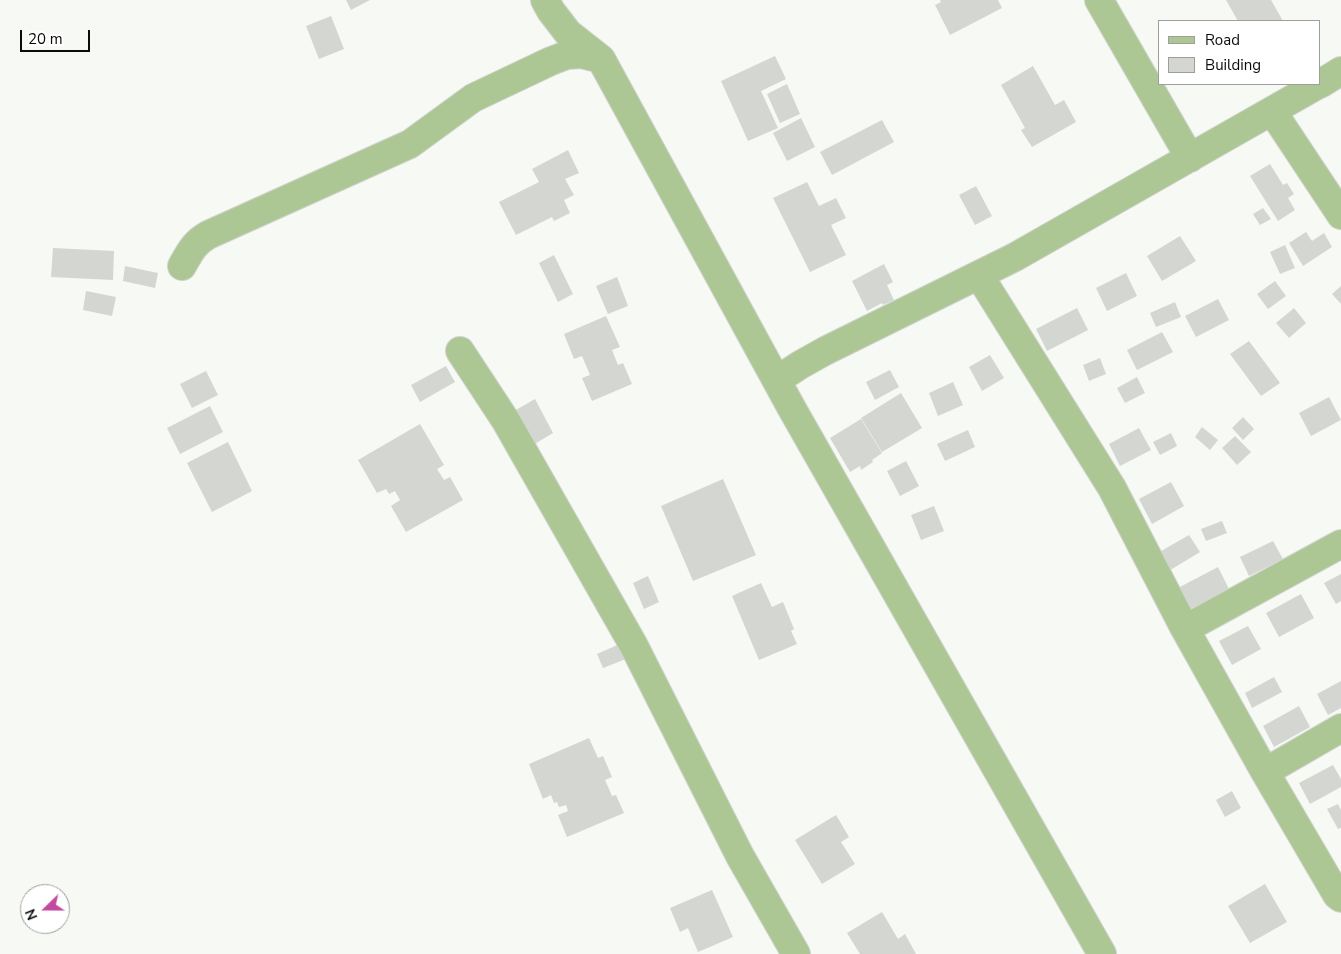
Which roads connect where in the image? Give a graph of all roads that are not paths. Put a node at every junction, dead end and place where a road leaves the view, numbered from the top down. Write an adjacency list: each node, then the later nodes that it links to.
1 (545, 0): 3 (street)
2 (1099, 0): 8 (street)
3 (601, 59): 10 (street); 13 (street)
4 (1341, 71): 5 (street)
5 (1321, 83)
6 (1318, 85): 7 (street)
7 (1272, 111): 8 (street); 9 (street)
8 (1190, 158): 11 (street)
9 (1341, 215)
10 (182, 266)
11 (979, 275): 13 (street); 15 (street)
12 (460, 351): 19 (street)
13 (777, 380): 20 (street)
14 (1341, 544): 15 (street)
15 (1184, 629): 17 (street)
16 (1341, 728): 17 (street)
17 (1265, 772): 18 (street)
18 (1341, 898)
19 (796, 954)
20 (1102, 954)

